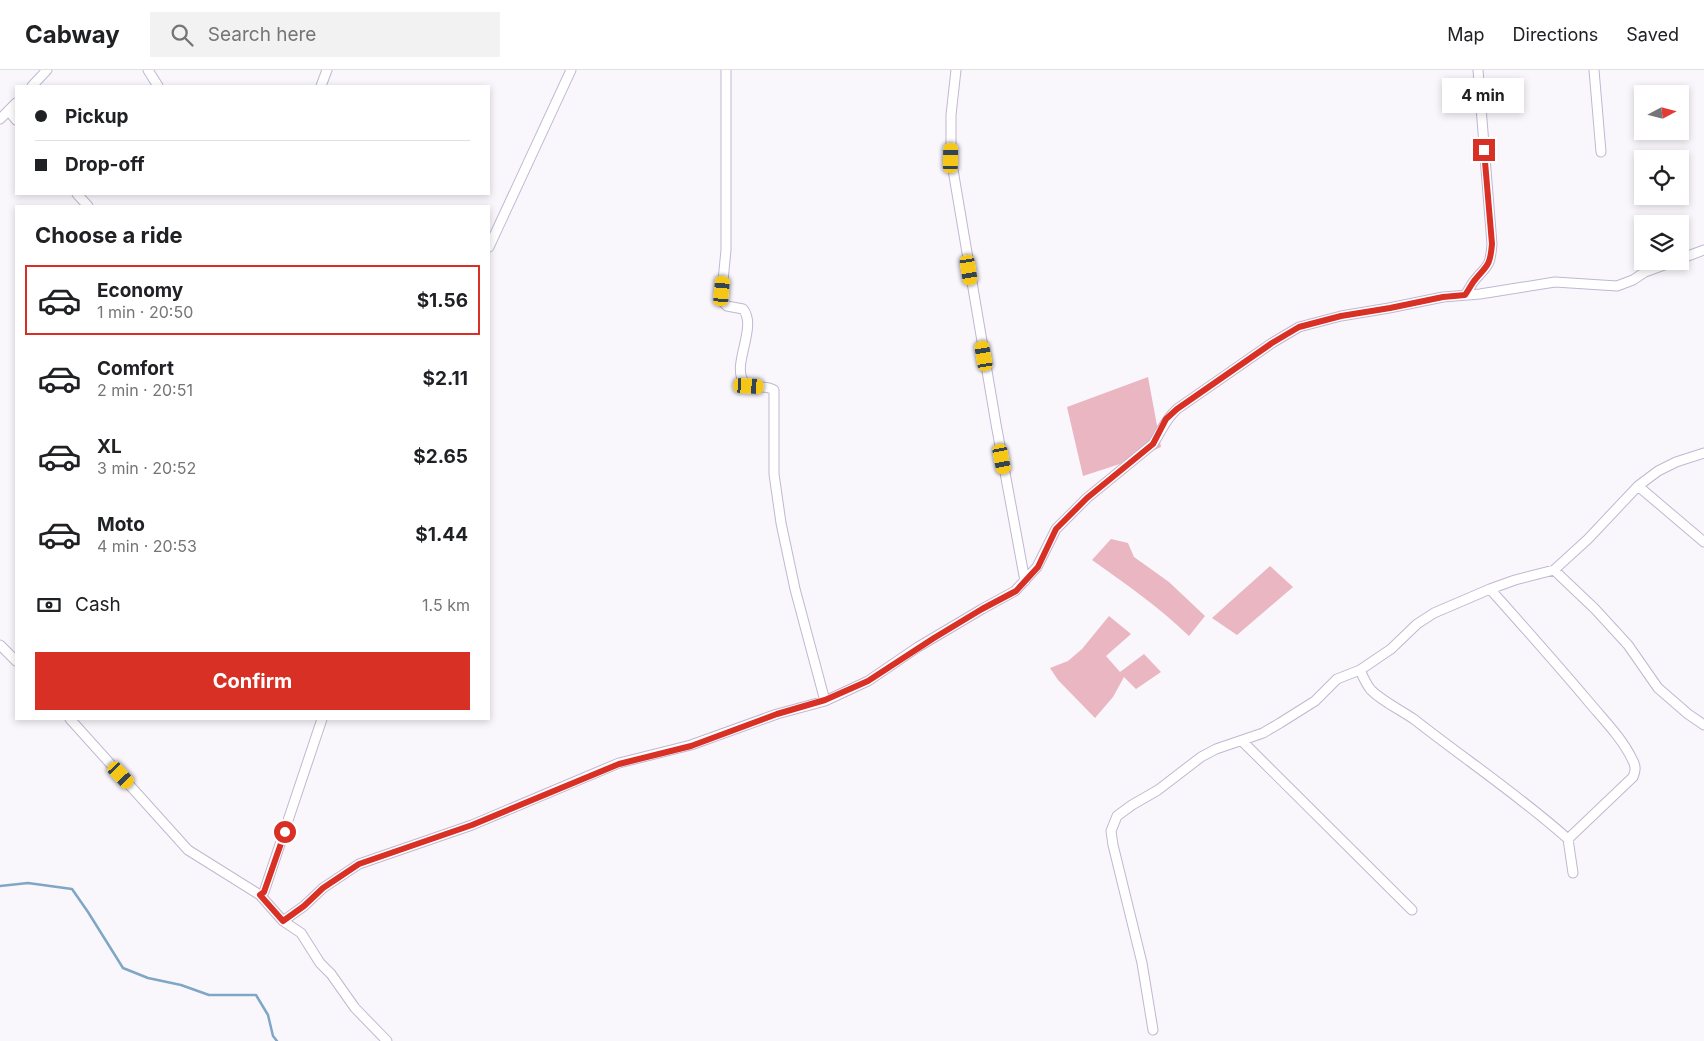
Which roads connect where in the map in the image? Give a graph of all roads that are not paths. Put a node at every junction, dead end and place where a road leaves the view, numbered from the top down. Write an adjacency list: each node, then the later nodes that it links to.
1 (47, 70): 9 (street)
2 (148, 70): 10 (street)
3 (327, 70): 11 (street)
4 (571, 70): 19 (street)
5 (726, 70): 33 (street)
6 (956, 70): 28 (street)
7 (1478, 70): 23 (street)
8 (1594, 70): 16 (street)
9 (33, 85)
10 (157, 85)
11 (321, 85)
12 (15, 104): 13 (street)
13 (9, 111): 14 (street); 15 (street)
14 (0, 119)
15 (15, 119)
16 (1601, 152)
17 (78, 195): 18 (street)
18 (87, 205)
19 (490, 245)
20 (1704, 250): 21 (street)
21 (1689, 256)
22 (1650, 270): 23 (street)
23 (1465, 295): 28 (street)
24 (1704, 453): 25 (street)
25 (1638, 486): 26 (street); 27 (street)
26 (1704, 542)
27 (1554, 570): 29 (street); 36 (street)
28 (1024, 581): 33 (street)
29 (1490, 589): 32 (street); 38 (street)
30 (0, 645): 31 (street)
31 (15, 660)
32 (1360, 670): 37 (street); 38 (street)
33 (825, 700): 42 (street)
34 (71, 720): 40 (street)
35 (322, 720): 40 (street)
36 (1704, 725)
37 (1242, 741): 41 (street); 43 (street)
38 (1568, 839): 39 (street)
39 (1572, 873)
40 (260, 895): 42 (street)
41 (1412, 910)
42 (283, 921): 44 (street)
43 (1153, 1030)
44 (387, 1041)

